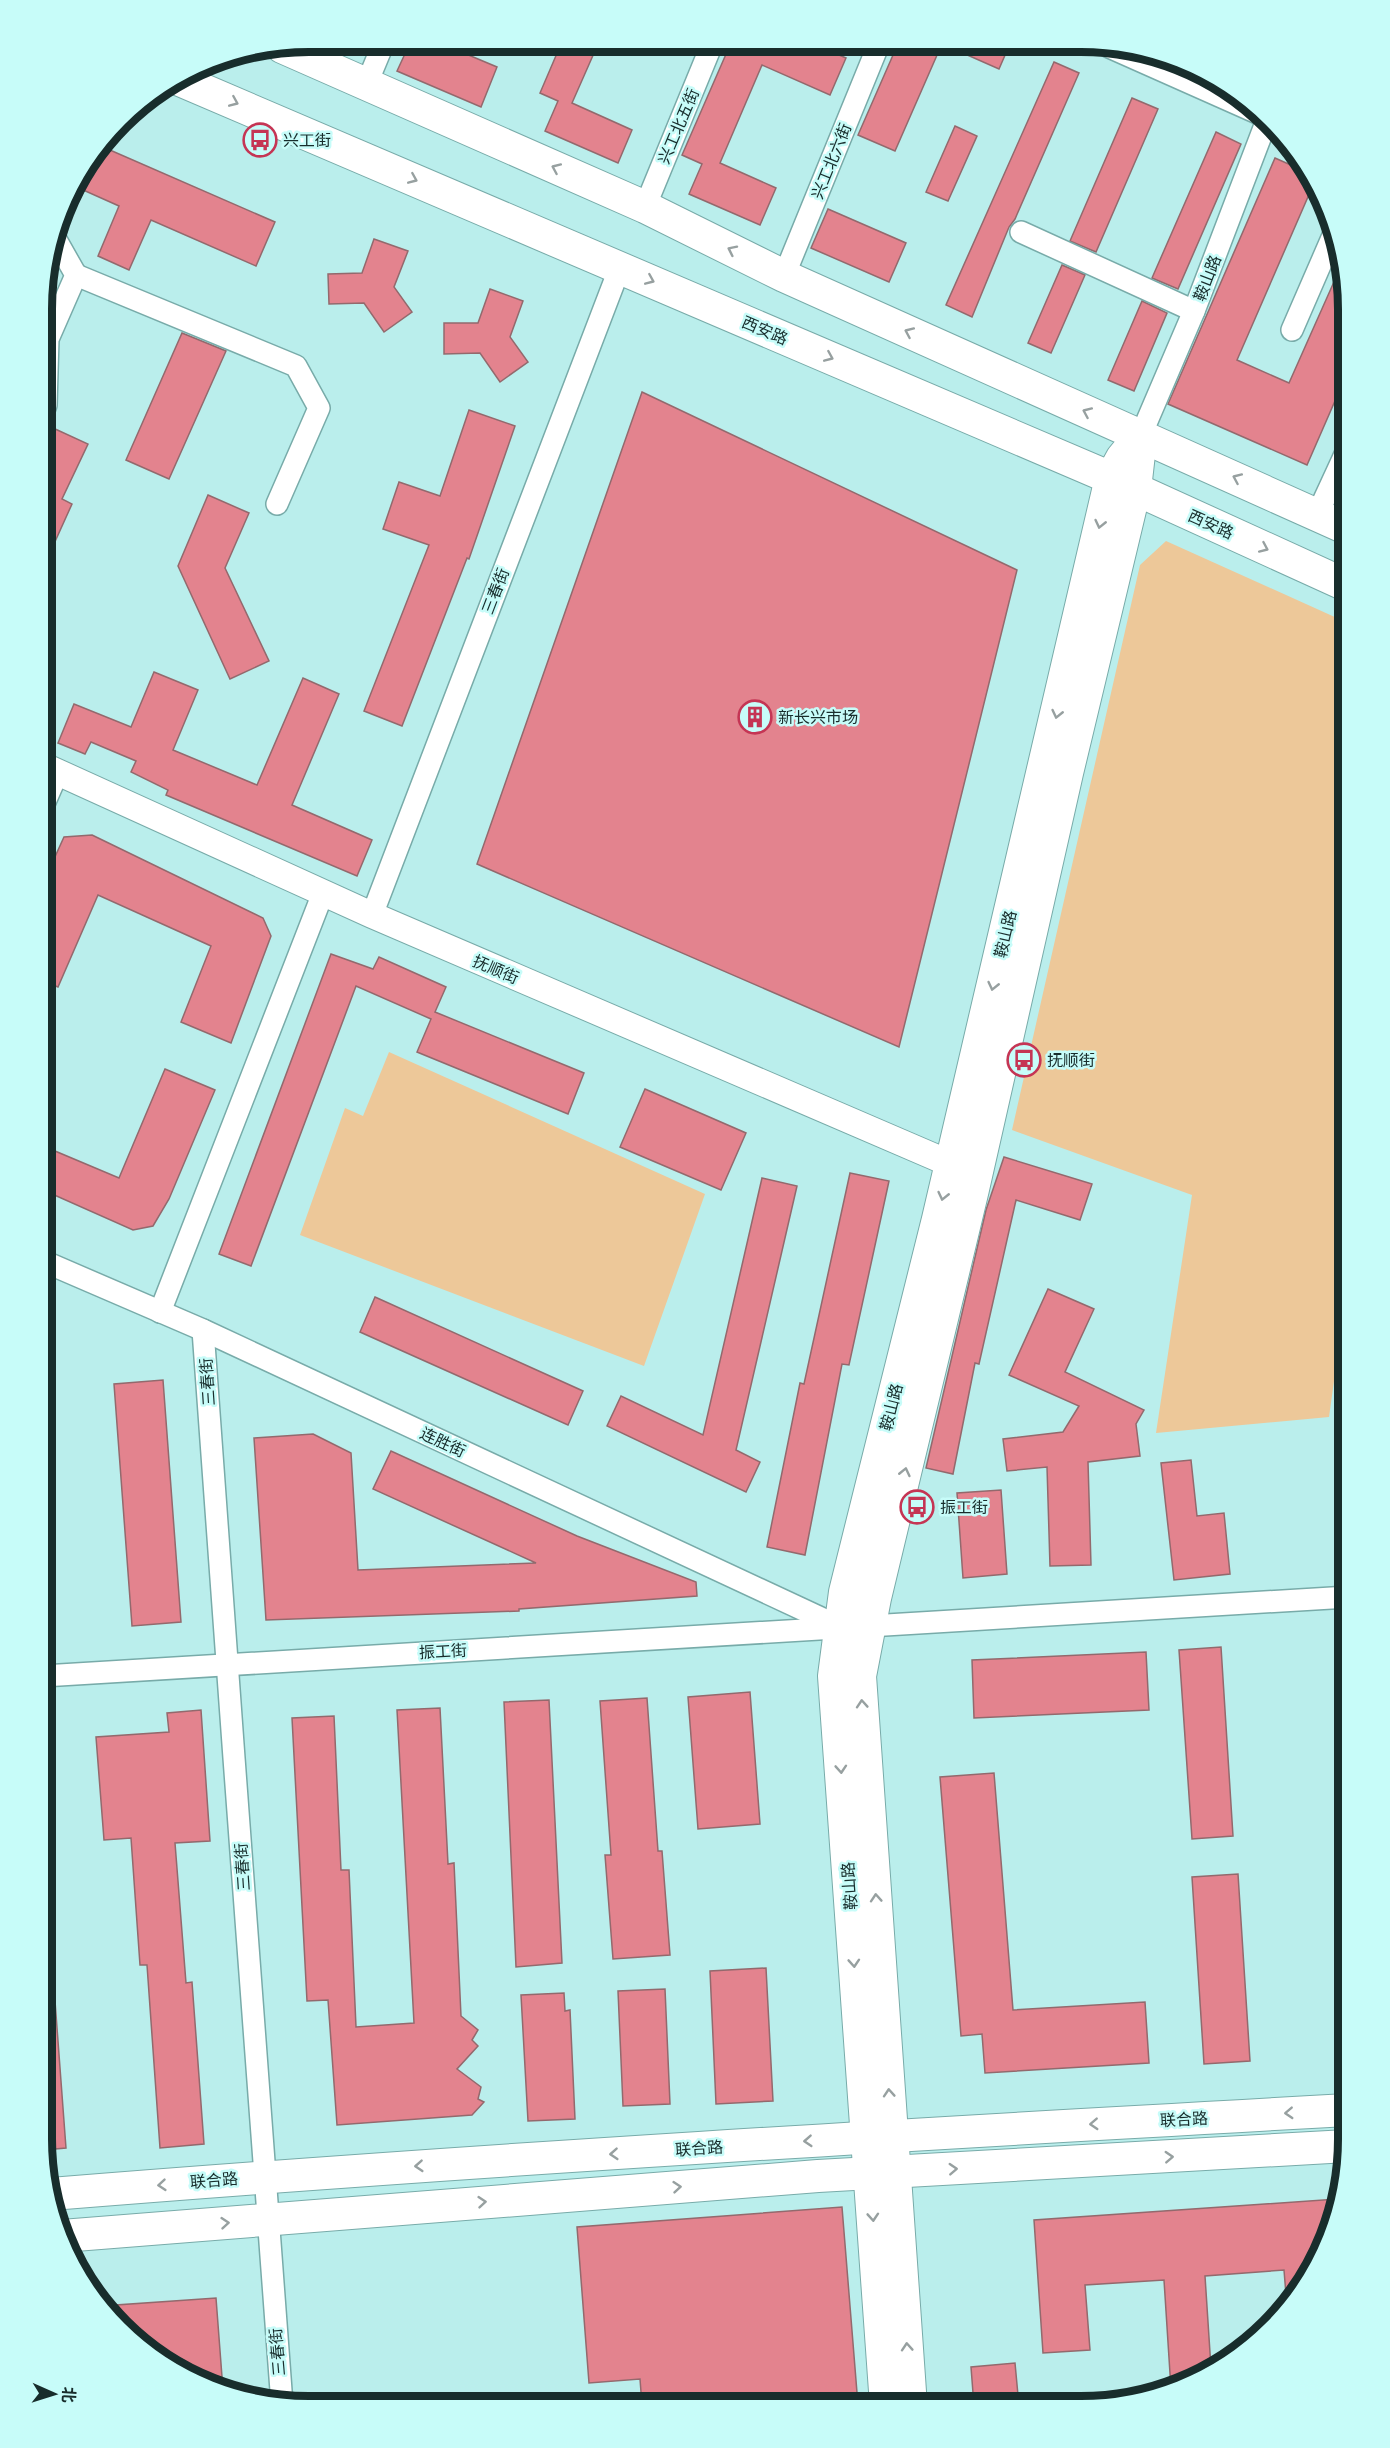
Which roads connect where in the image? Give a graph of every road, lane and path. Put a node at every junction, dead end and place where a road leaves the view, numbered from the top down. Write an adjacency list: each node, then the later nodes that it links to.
1 (380, 52): 7 (street)
2 (709, 52): 10 (street, 兴工北五街)
3 (875, 52): 16 (street, 兴工北六街)
4 (296, 53): 7 (main road)
5 (1132, 57): 8 (street)
6 (188, 83): 14 (main road, 西安路, one-way to 14)
7 (366, 83): 10 (main road, one-way to 7)
8 (1229, 100)
9 (1263, 129): 17 (street, 鞍山路)
10 (645, 207): 16 (main road, one-way to 10)
11 (1021, 232): 17 (street)
12 (1329, 244): 19 (street)
13 (60, 247): 15 (street)
14 (620, 267): 22 (main road, 西安路, one-way to 22); 29 (street, 三春街)
15 (76, 275): 18 (street); 23 (street)
16 (784, 276): 20 (main road, one-way to 16)
17 (1194, 310): 20 (street, 鞍山路)
18 (52, 330)
19 (1292, 330)
20 (1141, 435): 22 (main road, 鞍山路); 24 (main road, one-way to 20)
21 (1338, 469): 24 (street)
22 (1123, 484): 26 (main road, 西安路, one-way to 26); 30 (main road, 鞍山路, one-way to 30); 35 (main road, 鞍山路, one-way to 22)
23 (277, 504)
24 (1317, 514): 25 (main road)
25 (1338, 524)
26 (1338, 581)
27 (52, 769): 28 (street, 抚顺街)
28 (323, 893): 29 (street, 抚顺街); 32 (street)
29 (372, 915): 30 (street, 抚顺街)
30 (951, 1164): 35 (main road, 鞍山路, one-way to 35)
31 (52, 1265): 32 (street, 连胜街)
32 (160, 1312): 33 (street, 连胜街)
33 (203, 1330): 35 (street, 连胜街); 36 (street, 三春街)
34 (1338, 1598): 35 (street, 振工街)
35 (856, 1627): 36 (street, 振工街); 39 (main road, 鞍山路)
36 (229, 1664): 37 (street, 振工街); 42 (street, 三春街)
37 (52, 1675)
38 (1338, 2111): 39 (main road, 联合路, one-way to 39)
39 (880, 2137): 41 (main road, 鞍山路); 42 (main road, 联合路, one-way to 42)
40 (1337, 2147): 41 (main road, one-way to 40)
41 (882, 2172): 44 (main road, one-way to 41); 47 (main road, 鞍山路, one-way to 47); 48 (main road, 鞍山路, one-way to 41)
42 (263, 2176): 43 (main road, 联合路, one-way to 43); 44 (street, 三春街)
43 (58, 2193)
44 (267, 2219): 45 (main road, one-way to 44); 46 (street, 三春街)
45 (71, 2235)
46 (281, 2394)
47 (886, 2396)
48 (910, 2396)

